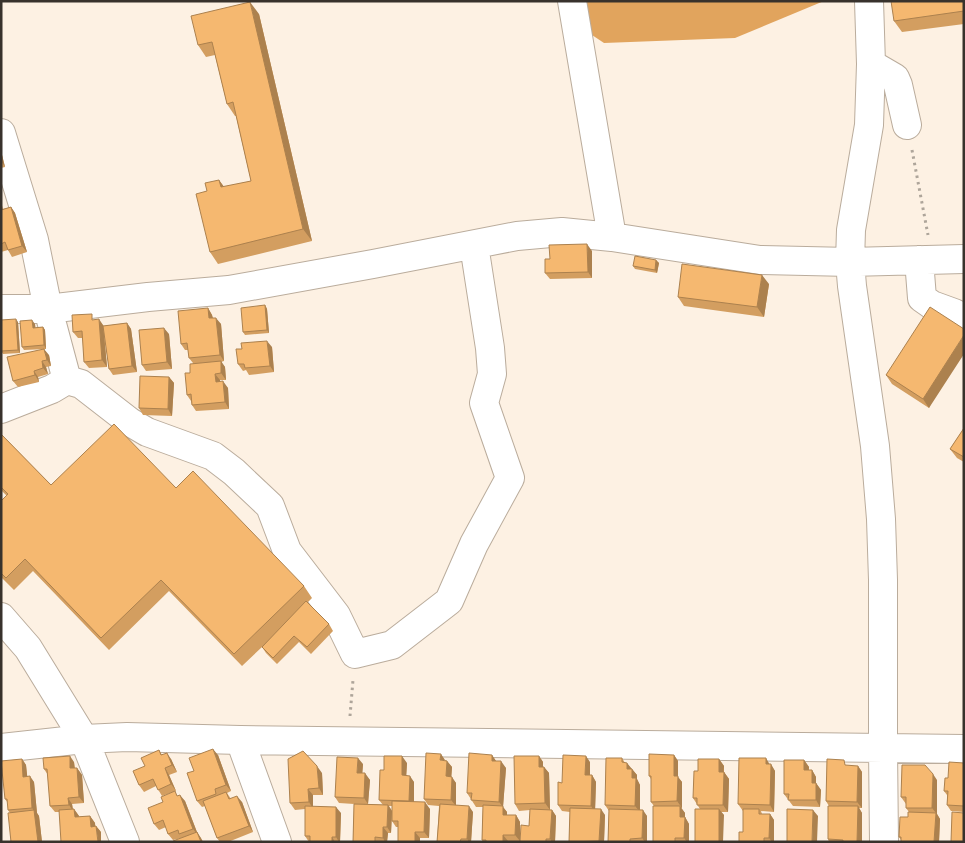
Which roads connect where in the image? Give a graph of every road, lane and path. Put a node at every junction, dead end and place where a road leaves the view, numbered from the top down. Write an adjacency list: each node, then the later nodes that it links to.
1 (572, 1): 6 (street)
2 (869, 1): 3 (street)
3 (871, 64): 4 (street); 10 (street)
4 (907, 125): 8 (path)
5 (1, 133): 12 (street)
6 (612, 237): 7 (street); 10 (street)
7 (474, 245): 12 (street); 17 (street)
8 (924, 248): 9 (street); 10 (street); 13 (street)
9 (964, 259)
10 (850, 262): 22 (street)
11 (1, 309): 12 (street)
12 (48, 310): 14 (street)
13 (964, 318)
14 (67, 380): 15 (street); 17 (street)
15 (1, 409)
16 (1, 617): 19 (street)
17 (355, 654): 18 (path)
18 (350, 718)
19 (84, 739): 20 (street); 21 (street); 24 (street)
20 (240, 740): 22 (street); 25 (street)
21 (1, 748)
22 (883, 748): 23 (street); 26 (street)
23 (964, 749)
24 (125, 842)
25 (277, 842)
26 (884, 842)

